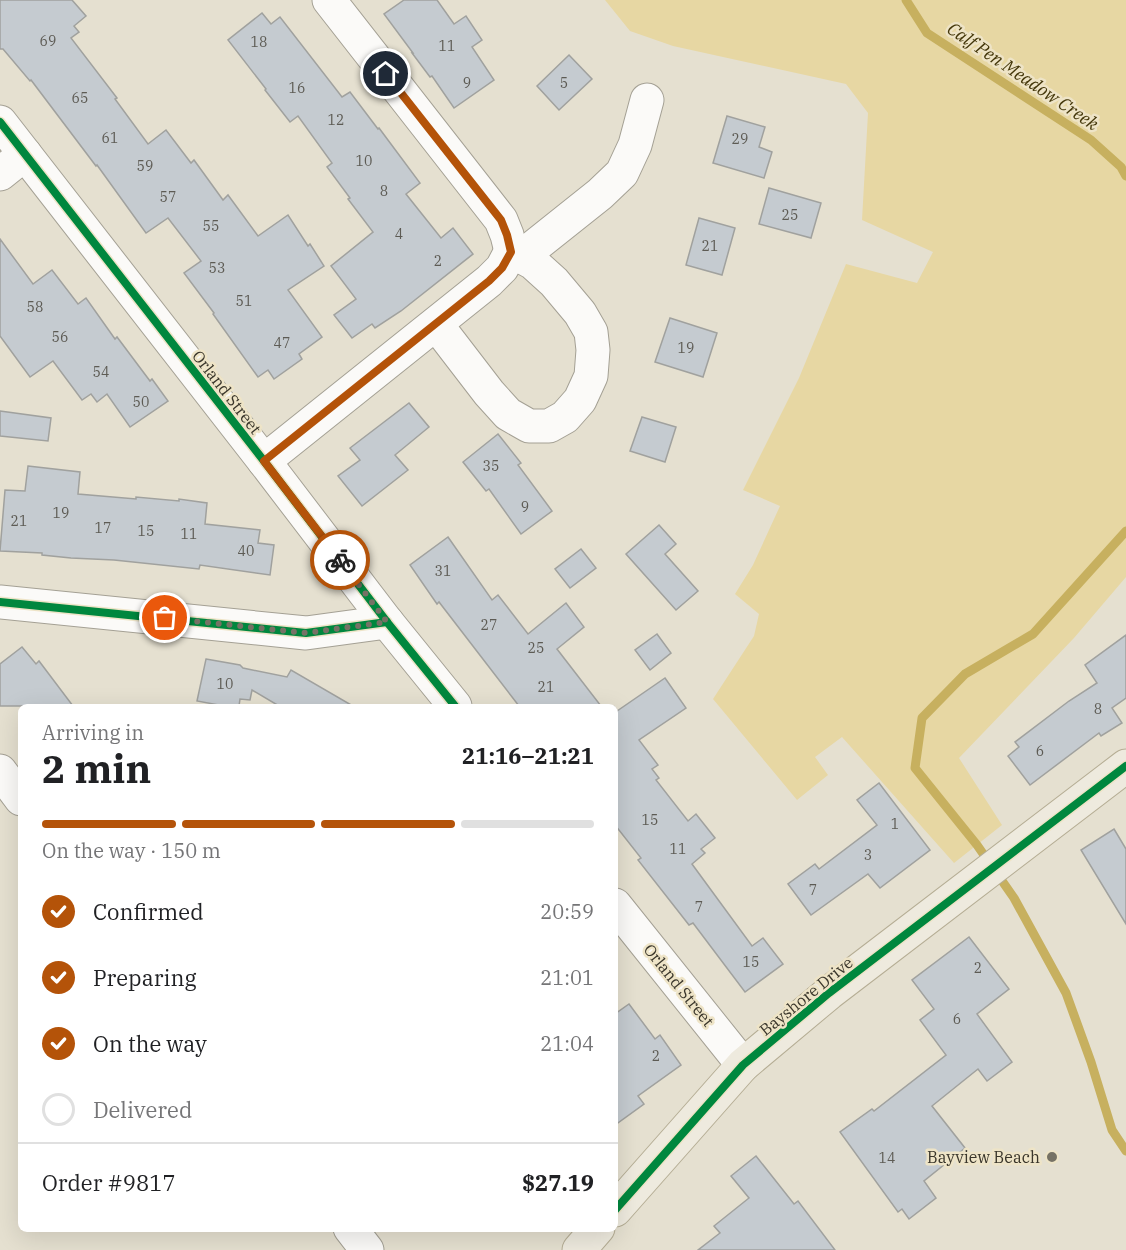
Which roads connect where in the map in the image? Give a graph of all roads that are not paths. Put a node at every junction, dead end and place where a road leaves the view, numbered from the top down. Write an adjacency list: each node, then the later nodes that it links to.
1 (328, 0): 6 (street)
2 (647, 100): 6 (street)
3 (0, 122): 4 (street, Orland Street)
4 (25, 154): 5 (street); 8 (street, Orland Street)
5 (0, 174)
6 (516, 254): 7 (street); 7 (street)
7 (436, 324): 8 (street)
8 (264, 461): 10 (street, Orland Street)
9 (0, 602): 10 (street)
10 (387, 622): 11 (street, Orland Street)
11 (453, 704)
12 (1126, 766): 16 (main road, Bayshore Drive)
13 (0, 771): 14 (street)
14 (18, 795)
15 (618, 916): 16 (street, Orland Street)
16 (743, 1065): 17 (main road, Bayshore Drive)
17 (618, 1207)
18 (595, 1232): 19 (main road)
19 (579, 1250)

